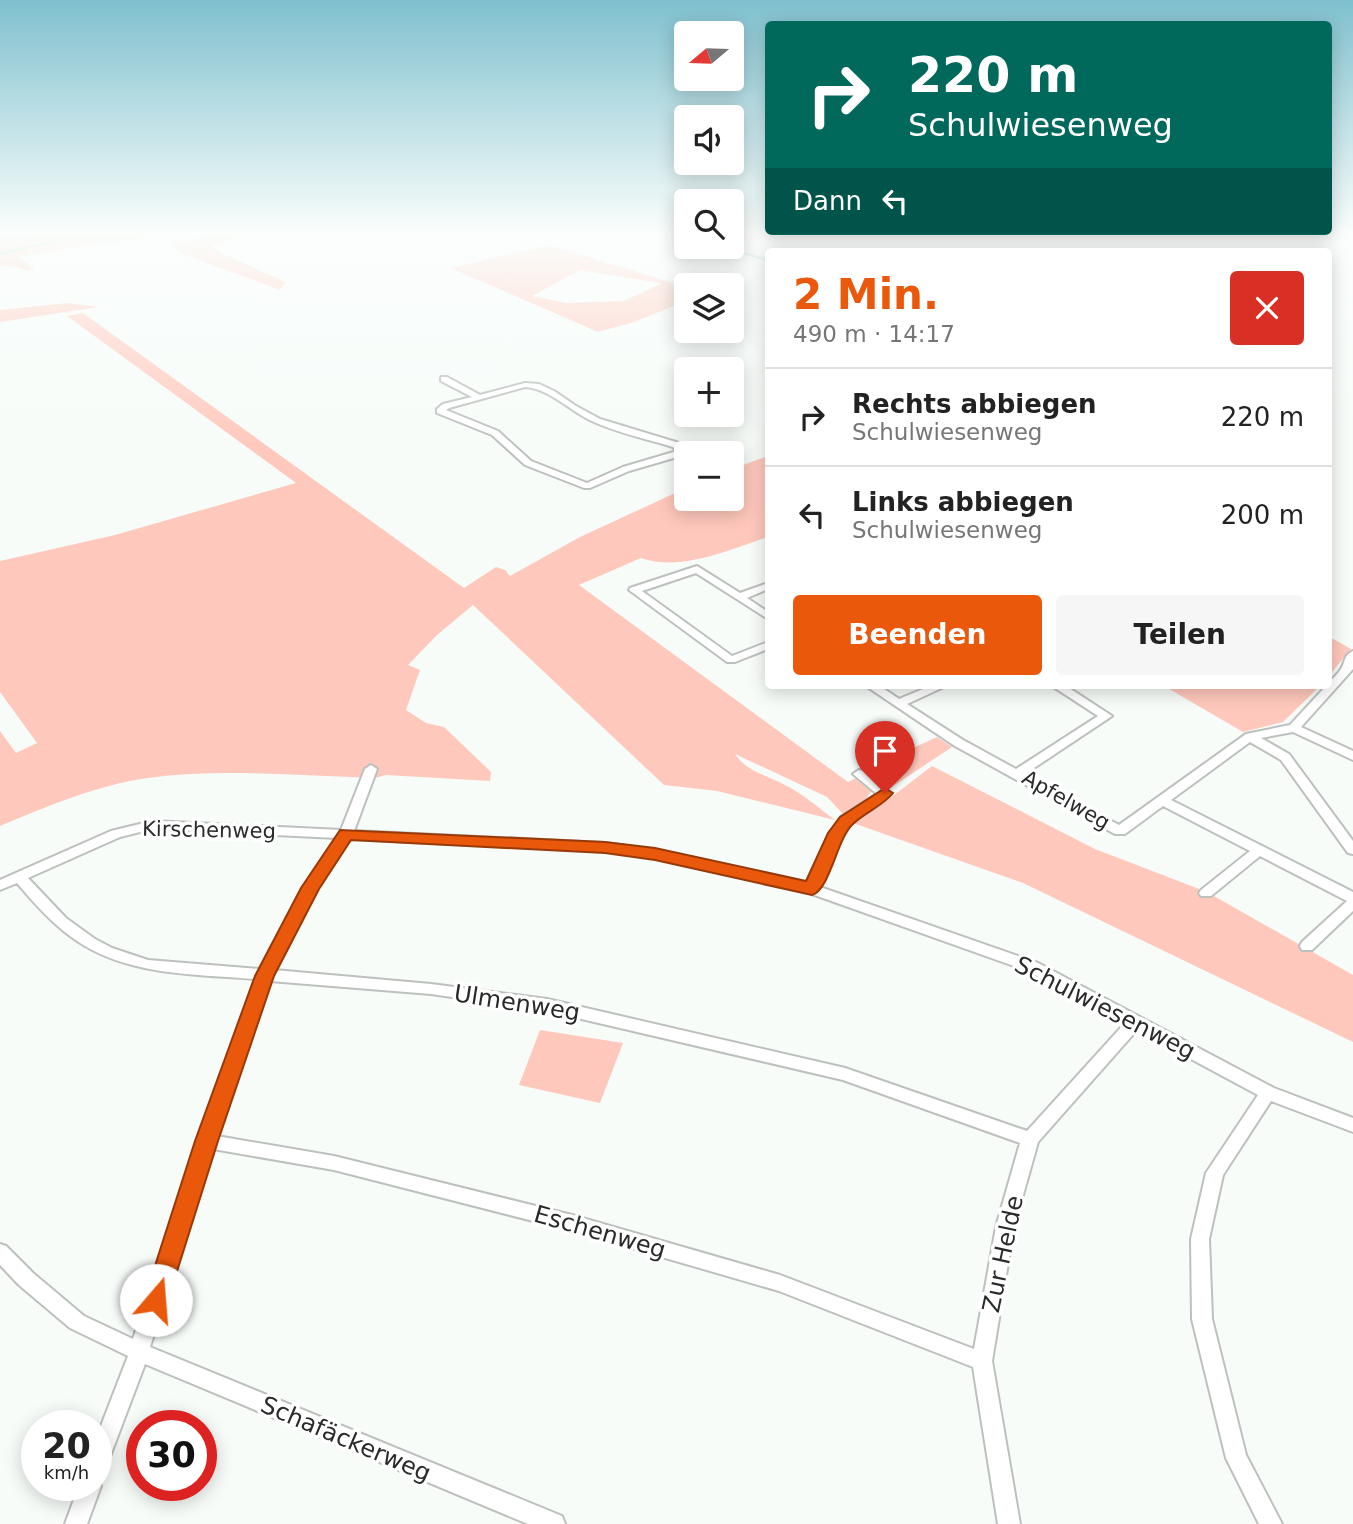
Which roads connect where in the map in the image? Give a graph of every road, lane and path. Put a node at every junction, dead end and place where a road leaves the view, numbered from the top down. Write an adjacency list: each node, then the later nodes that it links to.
1 (444, 379): 2 (street)
2 (480, 398): 2 (street)
3 (765, 587): 4 (street)
4 (740, 597): 5 (street); 6 (street)
5 (765, 614)
6 (765, 646)
7 (1353, 654): 8 (street)
8 (1350, 669): 9 (street)
9 (1332, 688)
10 (877, 689): 14 (street, Apfelweg)
11 (933, 689): 14 (street)
12 (1063, 689): 20 (street)
13 (1331, 689): 15 (street)
14 (898, 703): 20 (street, Apfelweg)
15 (1294, 728): 16 (street, Apfelweg); 17 (street)
16 (1250, 737): 21 (street, Apfelweg); 24 (street)
17 (1353, 756)
18 (370, 769): 22 (street)
19 (859, 774): 27 (street)
20 (1019, 774): 21 (street, Apfelweg)
21 (1161, 800): 23 (street)
22 (346, 834): 25 (street, Kirschenweg); 27 (street, Schulwiesenweg); 31 (street)
23 (1259, 850): 28 (street); 29 (street)
24 (1353, 850)
25 (19, 876): 26 (street, Kirschenweg); 31 (street, Ulmenweg)
26 (0, 885)
27 (812, 889): 32 (street, Schulwiesenweg)
28 (1206, 893)
29 (1353, 901): 30 (street)
30 (1307, 946)
31 (264, 976): 35 (street, Ulmenweg); 36 (street)
32 (1134, 1023): 33 (street, Schulwiesenweg); 35 (street, Zur Helde)
33 (1268, 1093): 34 (street, Schulwiesenweg); 45 (street)
34 (1353, 1125)
35 (1030, 1139): 39 (street, Zur Helde)
36 (206, 1141): 38 (street); 39 (street, Eschenweg)
37 (0, 1252): 38 (street, Schafäckerweg)
38 (139, 1352): 40 (street); 43 (street, Schafäckerweg)
39 (982, 1361): 44 (street, Zur Helde)
40 (112, 1425)
41 (84, 1501): 42 (street)
42 (76, 1524)
43 (554, 1524)
44 (1009, 1524)
45 (1271, 1524)

